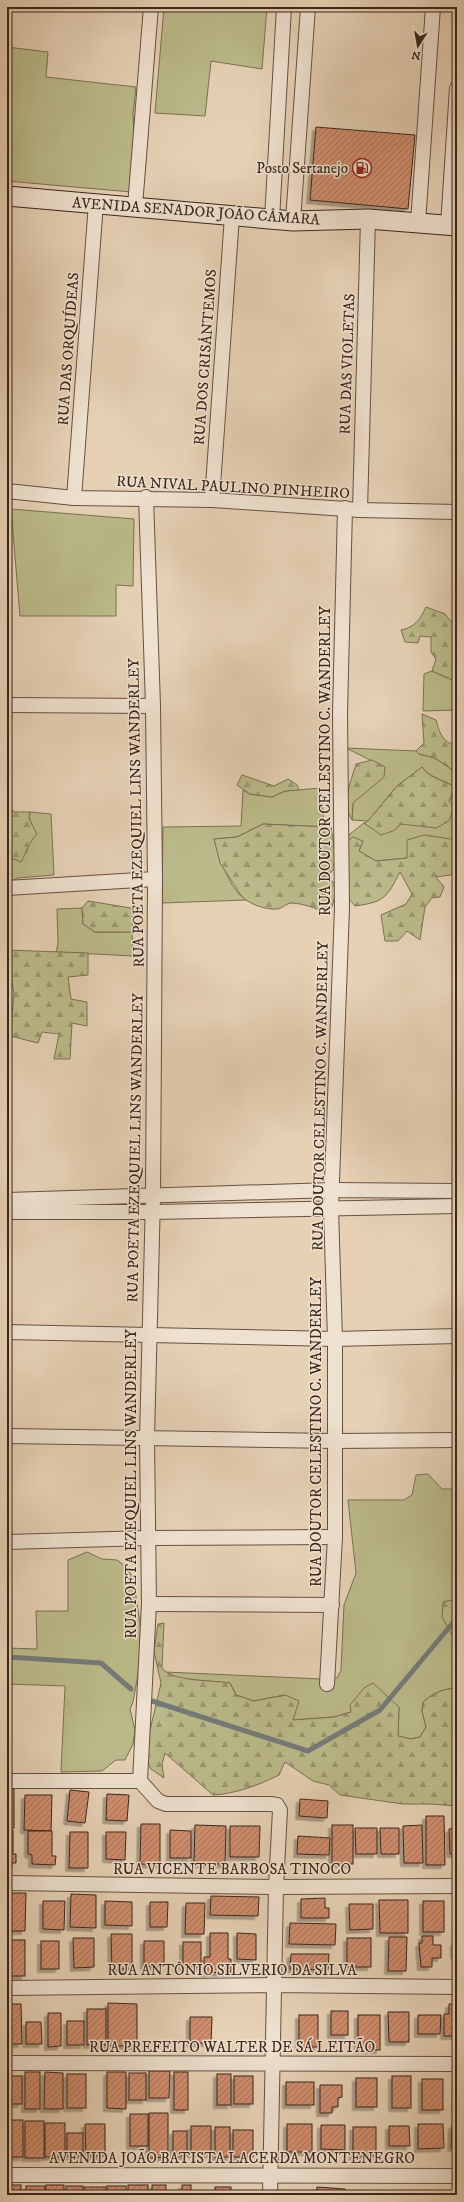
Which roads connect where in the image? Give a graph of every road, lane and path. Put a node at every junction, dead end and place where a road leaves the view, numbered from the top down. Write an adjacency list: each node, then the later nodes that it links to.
1 (151, 7): 8 (street)
2 (284, 7): 10 (street)
3 (308, 7): 12 (street)
4 (433, 7): 13 (street)
5 (457, 88): 14 (street)
6 (7, 196): 7 (main road, AVENIDA SENADOR JOÃO CÂMARA)
7 (96, 204): 8 (main road, AVENIDA SENADOR JOÃO CÂMARA); 17 (street, RUA DAS ORQUÍDEAS)
8 (135, 206): 9 (main road, AVENIDA SENADOR JOÃO CÂMARA)
9 (232, 216): 10 (main road, AVENIDA SENADOR JOÃO CÂMARA); 18 (street, RUA DOS CRISÂNTEMOS)
10 (272, 219): 12 (main road, AVENIDA SENADOR JOÃO CÂMARA)
11 (368, 220): 12 (main road, AVENIDA SENADOR JOÃO CÂMARA); 13 (main road, AVENIDA SENADOR JOÃO CÂMARA); 20 (street, RUA DAS VIOLETAS)
12 (293, 221)
13 (418, 223): 14 (main road, AVENIDA SENADOR JOÃO CÂMARA)
14 (453, 226)
15 (7, 491): 17 (street, RUA NIVAL PAULINO PINHEIRO)
16 (146, 497): 17 (street, RUA NIVAL PAULINO PINHEIRO); 18 (street, RUA NIVAL PAULINO PINHEIRO); 23 (street, RUA POETA EZEQUIEL LINS WANDERLEY)
17 (74, 498)
18 (212, 500): 19 (street, RUA NIVAL PAULINO PINHEIRO)
19 (345, 508): 20 (street, RUA NIVAL PAULINO PINHEIRO); 26 (street, RUA DOUTOR CELESTINO C. WANDERLEY)
20 (360, 510): 21 (street, RUA NIVAL PAULINO PINHEIRO)
21 (457, 512)
22 (7, 705): 23 (street)
23 (153, 706): 24 (street, RUA POETA EZEQUIEL LINS WANDERLEY)
24 (155, 879): 25 (street); 28 (street, RUA POETA EZEQUIEL LINS WANDERLEY)
25 (7, 888)
26 (332, 1190): 27 (street); 28 (street); 31 (street, RUA DOUTOR CELESTINO C. WANDERLEY)
27 (457, 1191)
28 (153, 1197): 29 (street); 33 (street, RUA POETA EZEQUIEL LINS WANDERLEY)
29 (7, 1200)
30 (457, 1206): 31 (street)
31 (331, 1208): 33 (street); 37 (street, RUA DOUTOR CELESTINO C. WANDERLEY)
32 (7, 1212): 33 (street)
33 (152, 1212): 35 (street, RUA POETA EZEQUIEL LINS WANDERLEY)
34 (7, 1332): 35 (street)
35 (149, 1336): 37 (street); 39 (street, RUA POETA EZEQUIEL LINS WANDERLEY)
36 (457, 1336): 37 (street)
37 (335, 1339): 41 (street, RUA DOUTOR CELESTINO C. WANDERLEY)
38 (7, 1436): 39 (street)
39 (147, 1438): 41 (street); 43 (street, RUA POETA EZEQUIEL LINS WANDERLEY)
40 (457, 1440): 41 (street)
41 (336, 1441): 42 (street, RUA DOUTOR CELESTINO C. WANDERLEY)
42 (335, 1537): 43 (street); 46 (street, RUA DOUTOR CELESTINO C. WANDERLEY)
43 (148, 1538): 44 (street); 45 (street, RUA POETA EZEQUIEL LINS WANDERLEY)
44 (7, 1542)
45 (149, 1604): 46 (street); 49 (street, RUA POETA EZEQUIEL LINS WANDERLEY)
46 (332, 1605): 47 (street, RUA DOUTOR CELESTINO C. WANDERLEY)
47 (327, 1684)
48 (7, 1781): 49 (street)
49 (140, 1781): 52 (street)
50 (7, 1883): 52 (street, RUA VICENTE BARBOSA TINOCO)
51 (457, 1886): 52 (street, RUA VICENTE BARBOSA TINOCO)
52 (276, 1887): 53 (street)
53 (274, 1985): 54 (street, RUA ANTÔNIO SILVERIO DA SILVA); 55 (street, RUA ANTÔNIO SILVERIO DA SILVA); 57 (street)
54 (457, 1987)
55 (7, 1988)
56 (7, 2063): 57 (street, RUA PREFEITO WALTER DE SÁ LEITÃO)
57 (272, 2064): 58 (street, RUA PREFEITO WALTER DE SÁ LEITÃO); 60 (street)
58 (457, 2064)
59 (7, 2175): 60 (street, AVENIDA JOÃO BATISTA LACERDA MONTENEGRO)
60 (271, 2176): 61 (street, AVENIDA JOÃO BATISTA LACERDA MONTENEGRO); 62 (street)
61 (457, 2176)
62 (270, 2195)

